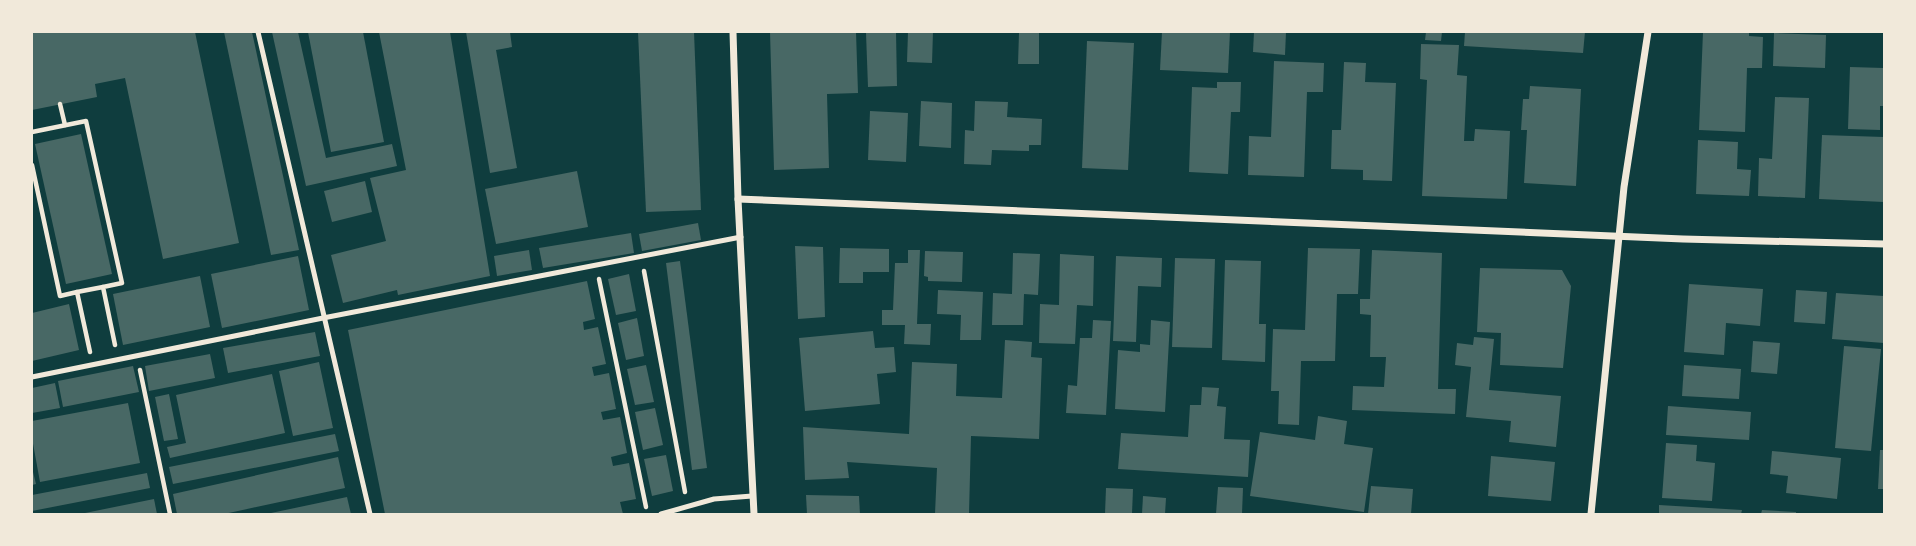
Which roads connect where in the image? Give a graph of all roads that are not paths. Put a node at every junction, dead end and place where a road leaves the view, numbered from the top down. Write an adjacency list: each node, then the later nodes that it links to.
1 (258, 32): 8 (lane)
2 (733, 32): 4 (street)
3 (1648, 32): 5 (street)
4 (738, 200): 5 (street); 6 (street)
5 (1618, 236): 7 (street); 14 (street)
6 (741, 237): 8 (lane); 10 (street)
7 (1885, 244)
8 (323, 318): 9 (lane); 11 (lane)
9 (32, 377)
10 (752, 496): 12 (lane); 13 (street)
11 (370, 514)
12 (661, 514)
13 (754, 514)
14 (1591, 514)

